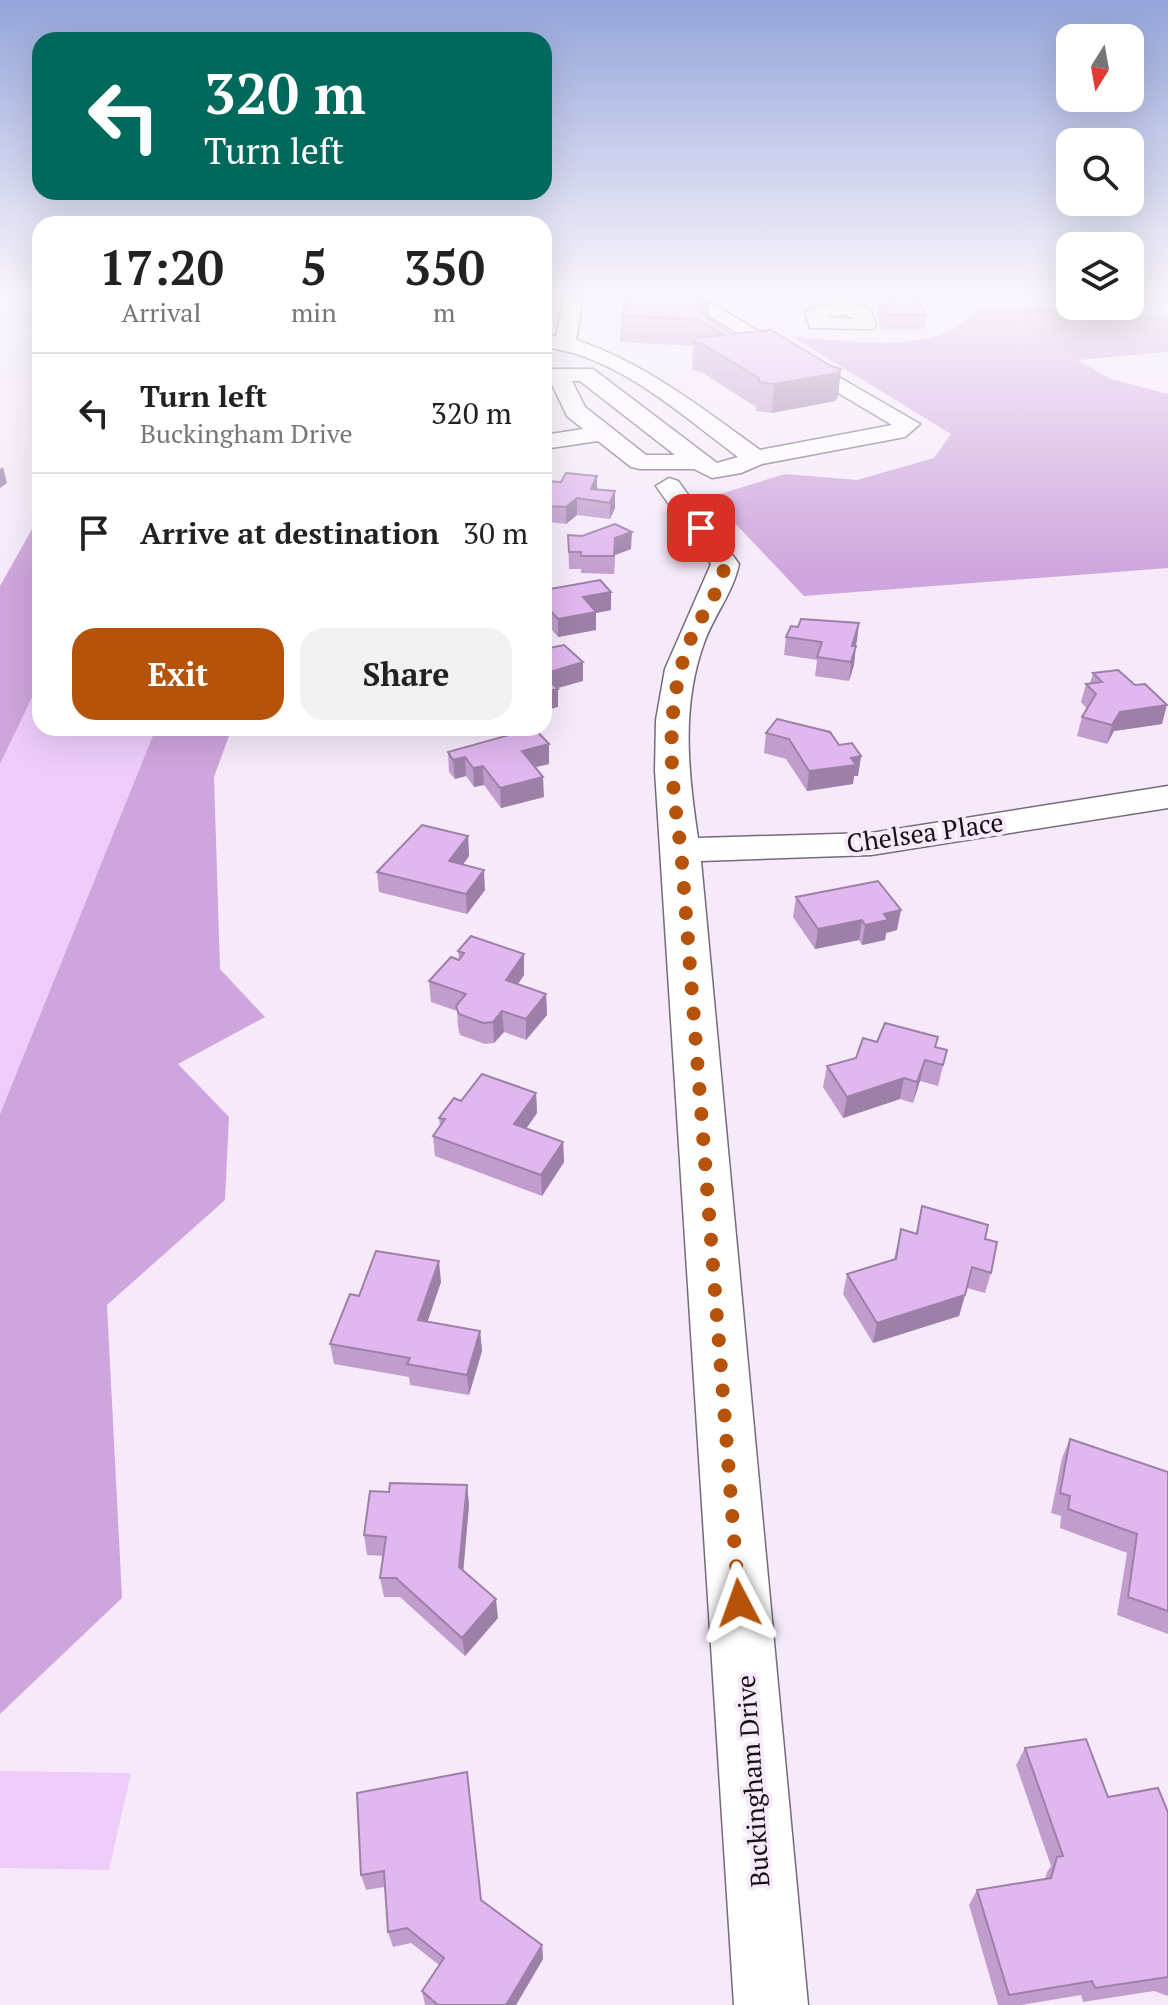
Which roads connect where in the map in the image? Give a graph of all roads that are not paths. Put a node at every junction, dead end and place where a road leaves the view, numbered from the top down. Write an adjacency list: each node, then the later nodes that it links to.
1 (561, 391): 8 (street)
2 (602, 391): 12 (street)
3 (657, 391): 11 (street)
4 (851, 391): 5 (street)
5 (883, 409): 6 (street); 10 (street)
6 (840, 417)
7 (774, 431): 10 (street)
8 (602, 433): 9 (street); 12 (street)
9 (552, 441)
10 (800, 450): 11 (street)
11 (756, 458): 12 (street)
12 (689, 478): 14 (street, Buckingham Drive)
13 (1168, 797): 14 (street, Chelsea Place)
14 (681, 850): 15 (street, Buckingham Drive)
15 (771, 2005)

